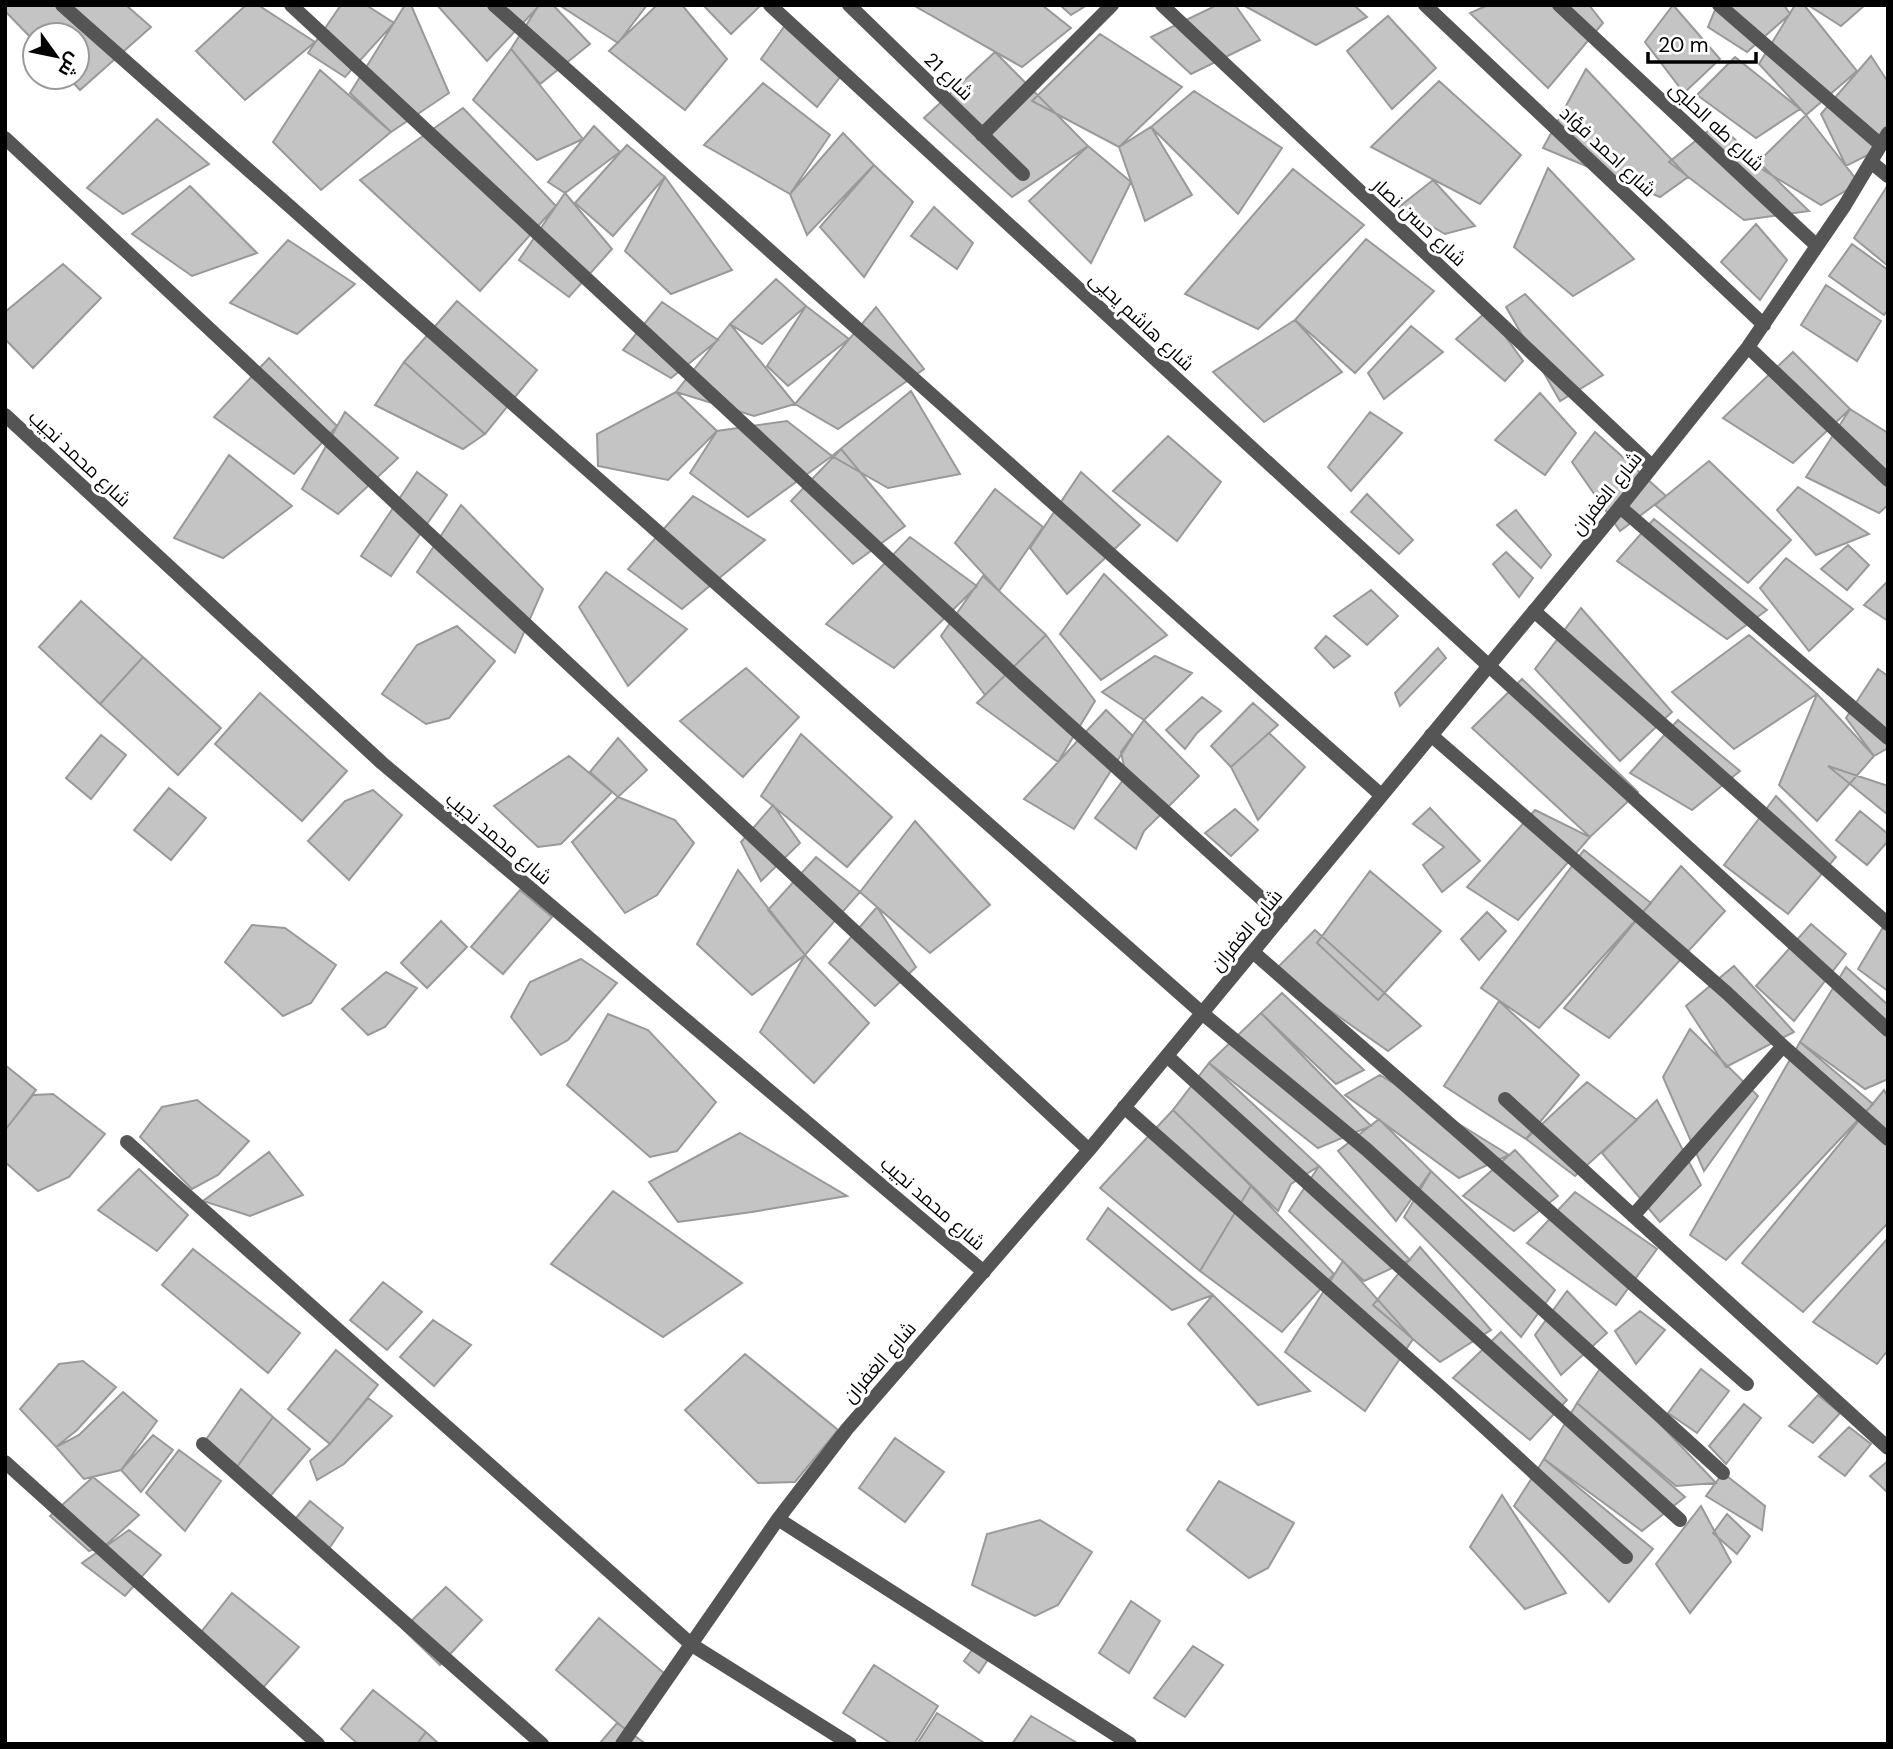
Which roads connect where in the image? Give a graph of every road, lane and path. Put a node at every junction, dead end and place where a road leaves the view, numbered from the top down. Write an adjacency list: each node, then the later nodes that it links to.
1 (62, 5): 32 (street)
2 (291, 5): 29 (street)
3 (494, 5): 28 (street)
4 (770, 5): 25 (street, شارع هاشم يحيى)
5 (849, 5): 11 (street, شارع 21)
6 (1112, 5): 11 (street)
7 (1162, 5): 21 (street, شارع حسن نصار)
8 (1425, 5): 18 (street, شارع احمد فؤاد)
9 (1559, 5): 17 (street, شارع طه الحلبى)
10 (1719, 5): 13 (street)
11 (982, 135): 15 (street, شارع 21)
12 (5, 138): 40 (street)
13 (1885, 139): 14 (street, شارع الغفران)
14 (1871, 162): 16 (street); 17 (street, شارع الغفران)
15 (1023, 174)
16 (1888, 176)
17 (1817, 246): 18 (street, شارع الغفران)
18 (1764, 325): 19 (street, شارع الغفران)
19 (1748, 347): 21 (street, شارع الغفران); 22 (street)
20 (5, 415): 42 (street, شارع محمد نجيب)
21 (1652, 466): 23 (street, شارع الغفران)
22 (1888, 480)
23 (1620, 507): 24 (street, شارع الغفران); 27 (street)
24 (1534, 611): 25 (street, شارع الغفران); 30 (street)
25 (1488, 665): 26 (street, شارع الغفران); 33 (street, شارع هاشم يحيى)
26 (1431, 735): 28 (street, شارع الغفران); 34 (street)
27 (1888, 738)
28 (1381, 795): 29 (street, شارع الغفران)
29 (1282, 917): 31 (street, شارع الغفران)
30 (1888, 924)
31 (1253, 952): 32 (street, شارع الغفران); 43 (street)
32 (1202, 1013): 35 (street, شارع الغفران); 47 (street)
33 (1888, 1030)
34 (1783, 1046): 38 (street); 41 (street)
35 (1167, 1056): 37 (street, شارع الغفران); 49 (street)
36 (1505, 1099): 41 (street)
37 (1124, 1107): 40 (street, شارع الغفران); 50 (street)
38 (1888, 1139)
39 (127, 1142): 51 (street)
40 (1089, 1150): 42 (street, شارع الغفران)
41 (1633, 1216): 45 (street)
42 (984, 1272): 48 (street, شارع الغفران)
43 (1747, 1384)
44 (203, 1444): 53 (street)
45 (1888, 1448)
46 (5, 1462): 52 (street)
47 (1723, 1473)
48 (778, 1519): 51 (street, شارع الغفران); 56 (street)
49 (1680, 1520)
50 (1626, 1557)
51 (692, 1645): 54 (street, شارع الغفران); 55 (street)
52 (318, 1744)
53 (542, 1744)
54 (622, 1744)
55 (850, 1744)
56 (1130, 1744)

